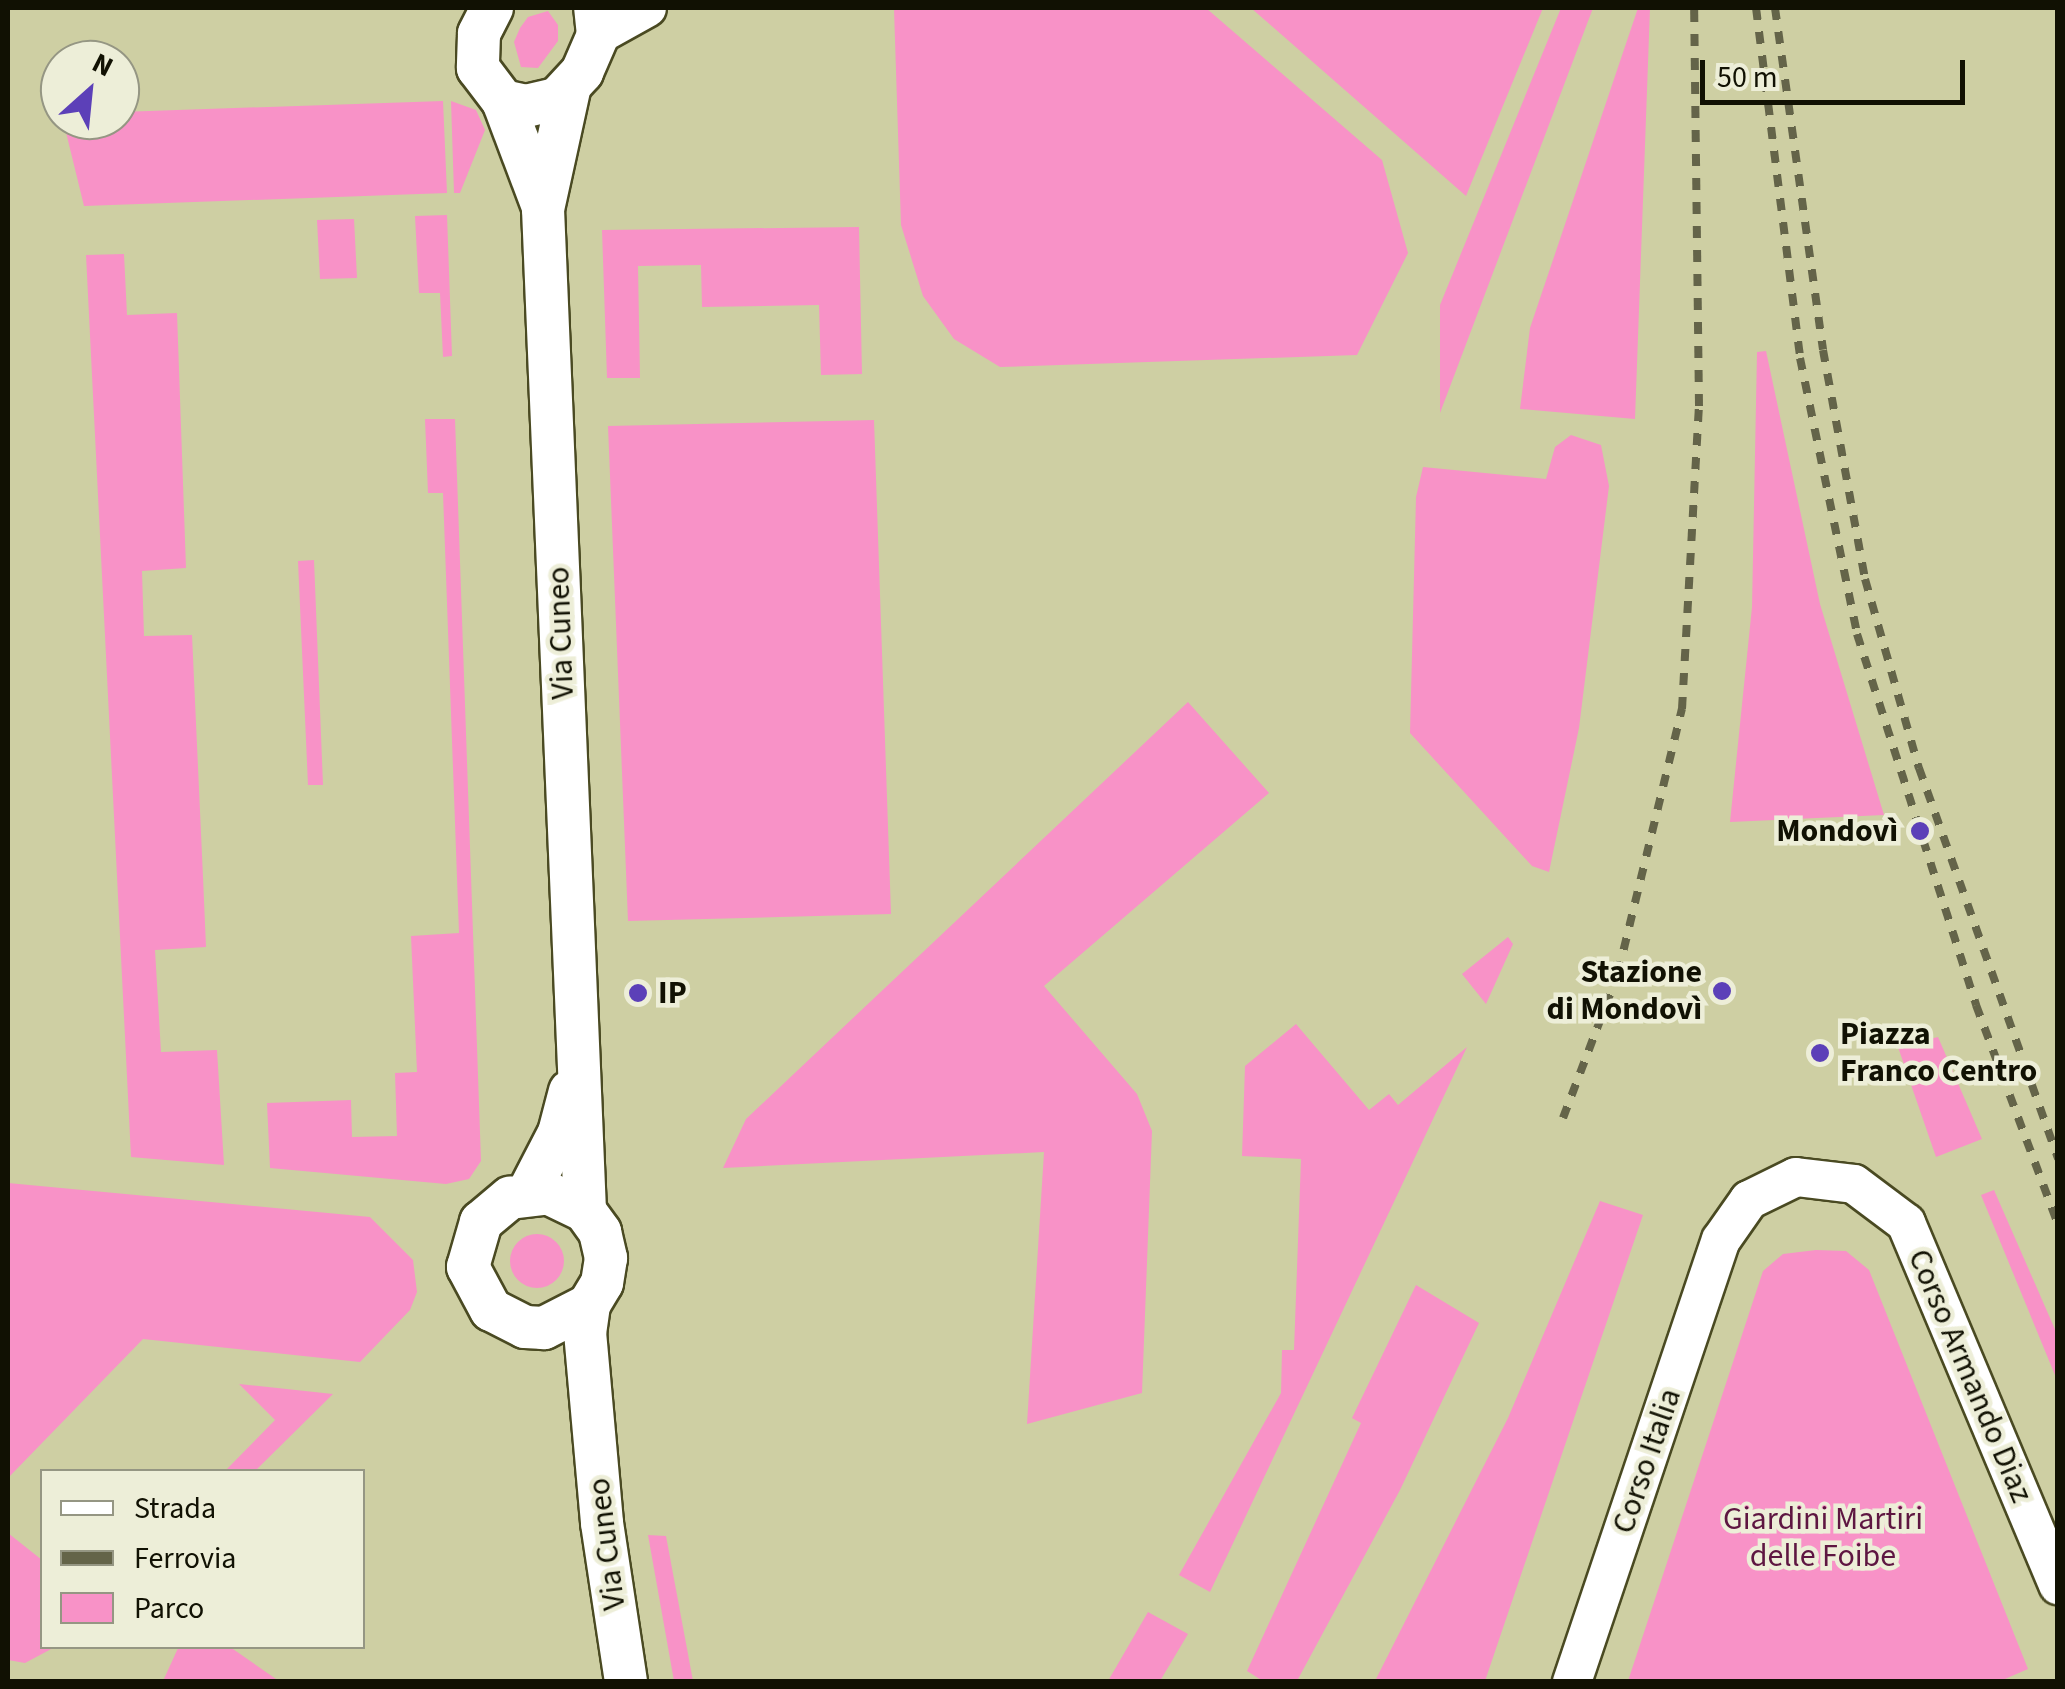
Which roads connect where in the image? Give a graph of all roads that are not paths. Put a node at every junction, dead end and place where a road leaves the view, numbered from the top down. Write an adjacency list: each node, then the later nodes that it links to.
1 (492, 8): 5 (main road, Via Cuneo)
2 (647, 8): 3 (street)
3 (596, 22): 4 (main road, Via Cuneo)
4 (569, 90): 5 (main road); 6 (main road, Via Cuneo)
5 (504, 101): 6 (main road, Via Cuneo)
6 (544, 209): 7 (main road, Via Cuneo)
7 (579, 1057): 8 (main road, Via Cuneo); 9 (main road, Via Cuneo)
8 (528, 1193): 9 (main road); 12 (main road)
9 (585, 1211): 11 (main road, Via Cuneo)
10 (1721, 1240): 14 (street, Corso Armando Diaz); 16 (street, Corso Italia)
11 (589, 1305): 12 (main road); 13 (main road, Via Cuneo)
12 (544, 1328): 13 (main road, Via Cuneo)
13 (593, 1406): 15 (main road, Via Cuneo)
14 (2058, 1585)
15 (626, 1682)
16 (1572, 1682)

